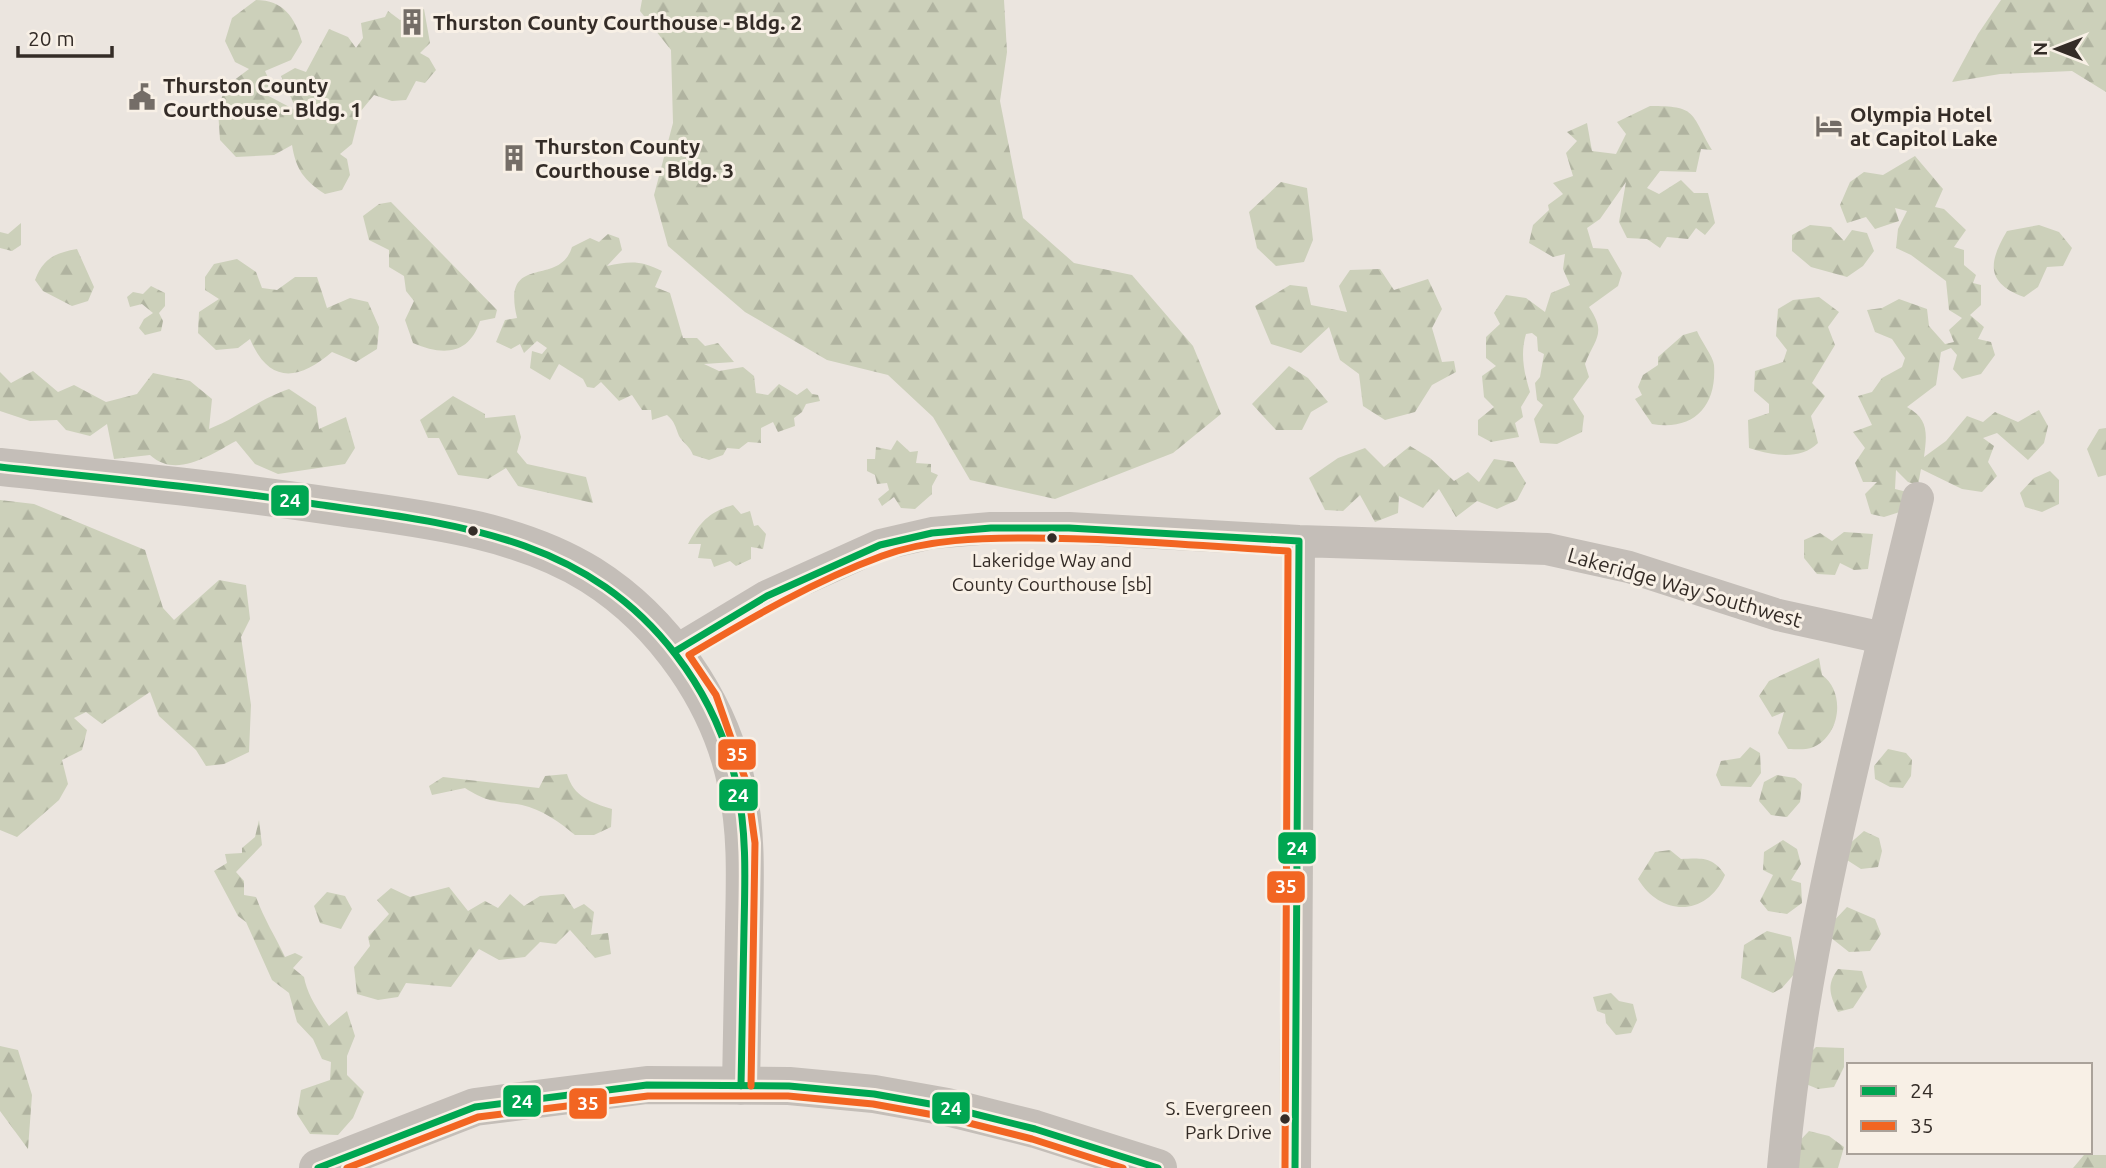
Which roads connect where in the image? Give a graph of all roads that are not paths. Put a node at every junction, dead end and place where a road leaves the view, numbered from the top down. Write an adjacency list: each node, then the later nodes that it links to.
1 (0, 467): 5 (street)
2 (1918, 498): 4 (street)
3 (1299, 541): 4 (street, Lakeridge Way Southwest); 5 (street, Lakeridge Way Southwest); 9 (street)
4 (1883, 638): 10 (street)
5 (674, 652): 6 (street)
6 (741, 1086): 7 (street); 8 (street)
7 (318, 1168)
8 (1158, 1168)
9 (1295, 1168)
10 (1783, 1168)

